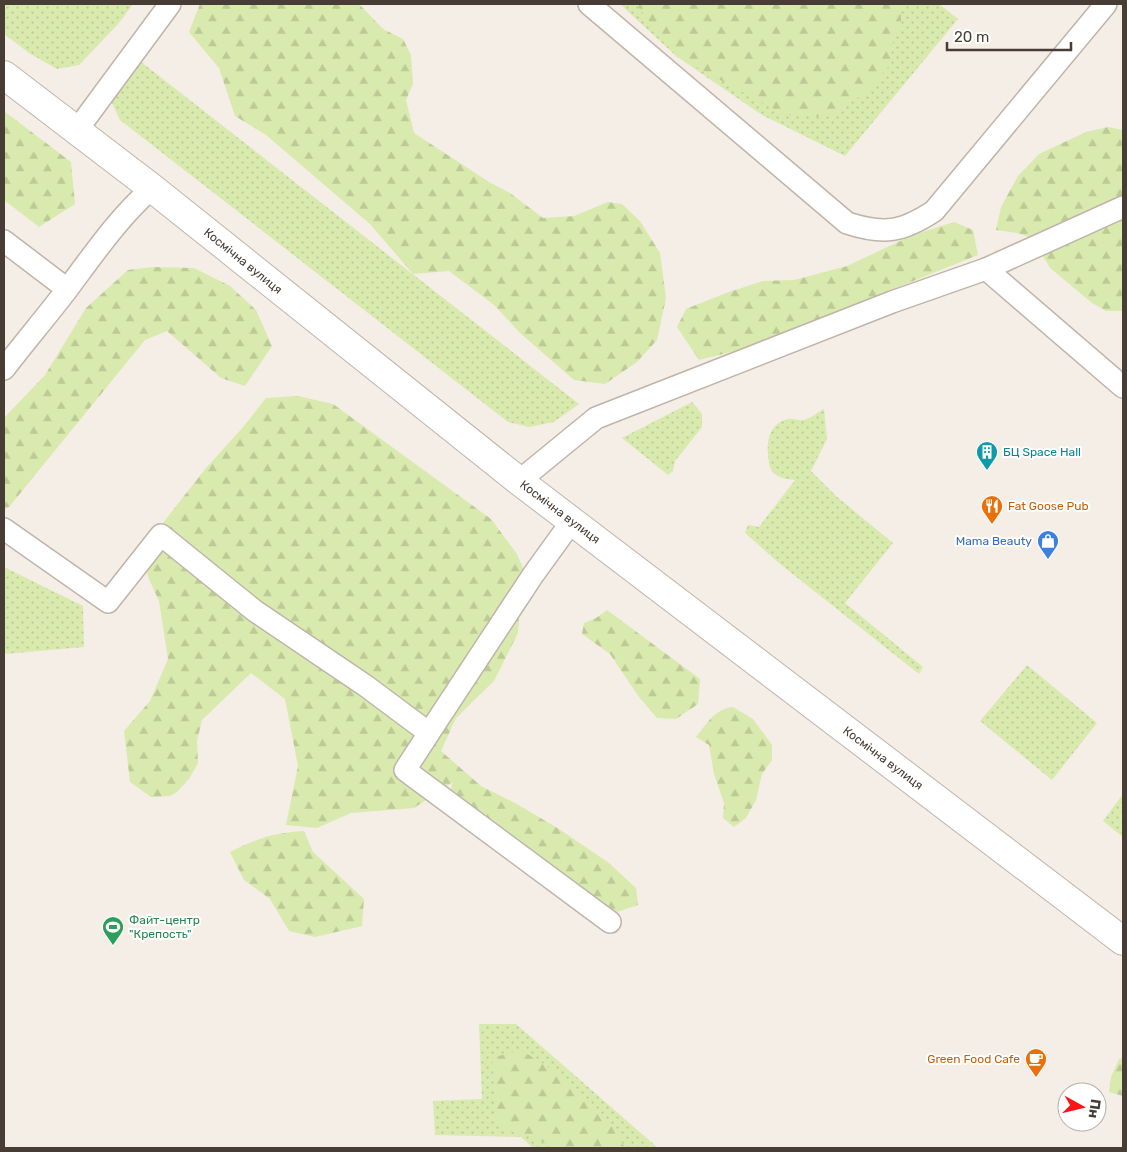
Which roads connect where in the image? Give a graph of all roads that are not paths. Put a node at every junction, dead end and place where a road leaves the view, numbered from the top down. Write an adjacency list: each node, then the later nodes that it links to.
1 (170, 4): 5 (lane)
2 (589, 4): 3 (lane)
3 (1106, 4)
4 (4, 75): 5 (street, Космічна вулиця)
5 (77, 130): 6 (street, Космічна вулиця)
6 (152, 188): 10 (lane); 13 (street, Космічна вулиця)
7 (1123, 207): 9 (lane)
8 (4, 242): 10 (lane)
9 (986, 269): 12 (lane); 13 (lane)
10 (67, 290): 11 (lane)
11 (4, 369)
12 (1123, 387)
13 (519, 481): 14 (street, Космічна вулиця)
14 (572, 521): 16 (lane); 18 (street, Космічна вулиця)
15 (4, 528): 16 (lane)
16 (429, 733): 17 (lane)
17 (610, 922)
18 (1123, 941)

